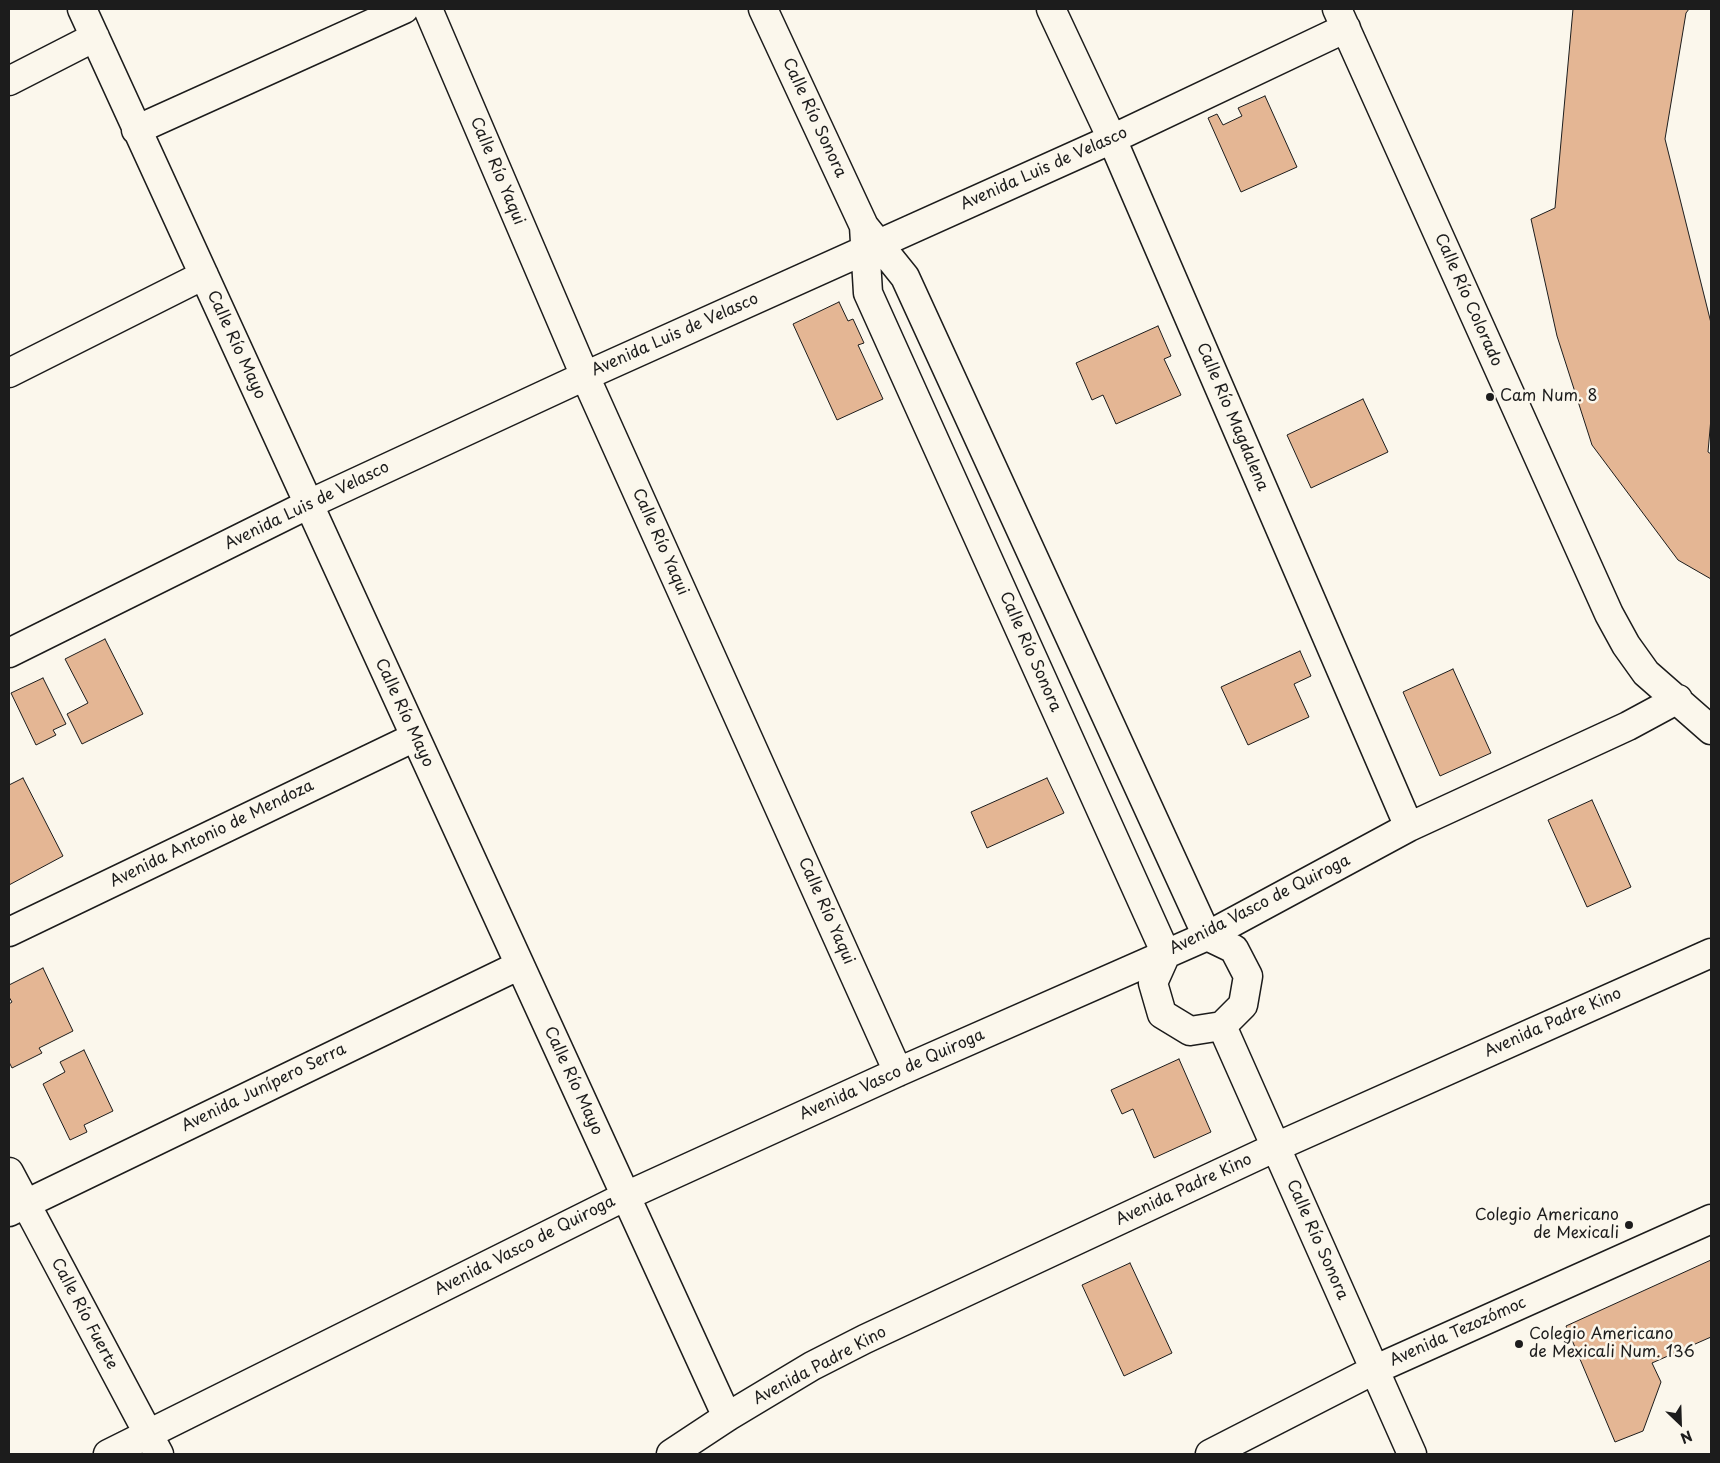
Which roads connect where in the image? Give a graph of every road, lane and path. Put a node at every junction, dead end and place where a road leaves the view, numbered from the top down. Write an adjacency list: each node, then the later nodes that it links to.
1 (82, 9): 7 (street, Calle Río Mayo)
2 (404, 9): 9 (street)
3 (428, 9): 14 (street, Calle Río Yaqui)
4 (763, 9): 11 (street, Calle Río Sonora)
5 (1052, 9): 10 (street, Calle Río Magdalena)
6 (1341, 18): 10 (street, Avenida Luis de Velasco); 17 (street, Calle Río Colorado)
7 (95, 37): 8 (street); 9 (street, Calle Río Mayo)
8 (9, 82)
9 (136, 130): 12 (street, Calle Río Mayo)
10 (1112, 139): 11 (street, Avenida Luis de Velasco); 20 (street, Calle Río Magdalena)
11 (869, 240): 14 (street, Avenida Luis de Velasco); 22 (street, Calle Río Sonora); 24 (street, Calle Río Sonora)
12 (204, 275): 13 (street); 15 (street, Calle Río Mayo)
13 (9, 373)
14 (585, 376): 15 (street, Avenida Luis de Velasco); 27 (street, Calle Río Yaqui)
15 (309, 504): 16 (street, Avenida Luis de Velasco); 19 (street, Calle Río Mayo)
16 (9, 653)
17 (1678, 700): 18 (street, Calle Río Colorado); 20 (street, Avenida Vasco de Quiroga)
18 (1711, 730)
19 (415, 737): 21 (street, Avenida Antonio de Mendoza); 25 (street, Calle Río Mayo)
20 (1409, 826): 22 (street, Avenida Vasco de Quiroga)
21 (9, 932)
22 (1207, 936): 24 (street, Avenida Vasco de Quiroga); 26 (street)
23 (1711, 953): 28 (street, Avenida Padre Kino)
24 (1166, 954): 26 (street); 27 (street, Avenida Vasco de Quiroga)
25 (520, 965): 30 (street, Calle Río Mayo); 31 (street, Avenida Junípero Serra)
26 (1222, 1026): 28 (street, Calle Río Sonora)
27 (898, 1072): 30 (street, Avenida Vasco de Quiroga)
28 (1276, 1147): 33 (street, Calle Río Sonora); 34 (street, Avenida Padre Kino)
29 (9, 1172): 31 (street, Calle Río Fuerte)
30 (626, 1196): 34 (street, Calle Río Mayo); 35 (street, Avenida Vasco de Quiroga)
31 (17, 1208): 35 (street, Calle Río Fuerte)
32 (1711, 1219): 33 (street, Avenida Tezozómoc)
33 (1374, 1370): 38 (street, Avenida Tezozómoc); 39 (street, Calle Río Sonora)
34 (727, 1417): 37 (street, Avenida Padre Kino)
35 (154, 1444): 36 (street, Avenida Vasco de Quiroga)
36 (108, 1454)
37 (671, 1454)
38 (1210, 1454)
39 (1412, 1454)

